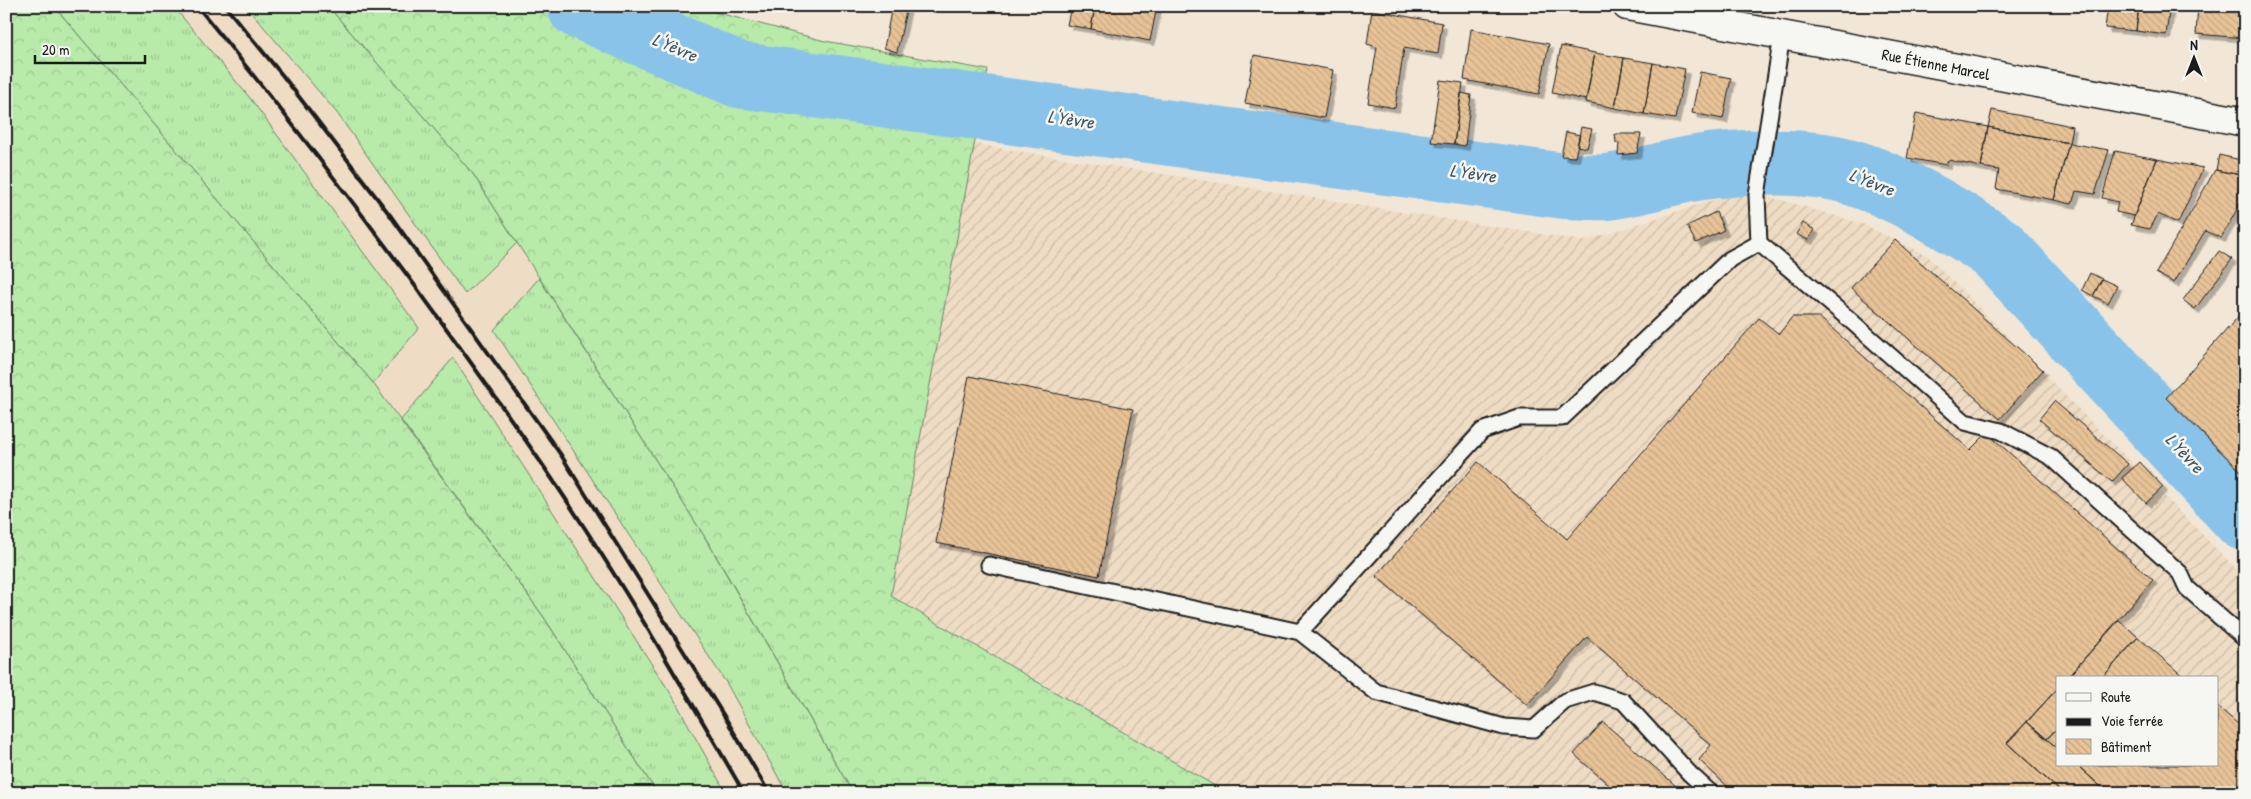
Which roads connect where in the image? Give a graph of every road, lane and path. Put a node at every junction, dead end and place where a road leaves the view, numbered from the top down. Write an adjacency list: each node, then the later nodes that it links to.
1 (1627, 6): 2 (main road, Rue Étienne Marcel)
2 (1782, 36): 3 (main road, Rue Étienne Marcel); 4 (lane)
3 (2245, 122)
4 (1759, 243): 6 (lane); 7 (lane)
5 (989, 565): 6 (lane)
6 (1300, 632): 8 (lane)
7 (2245, 639)
8 (1711, 793)

